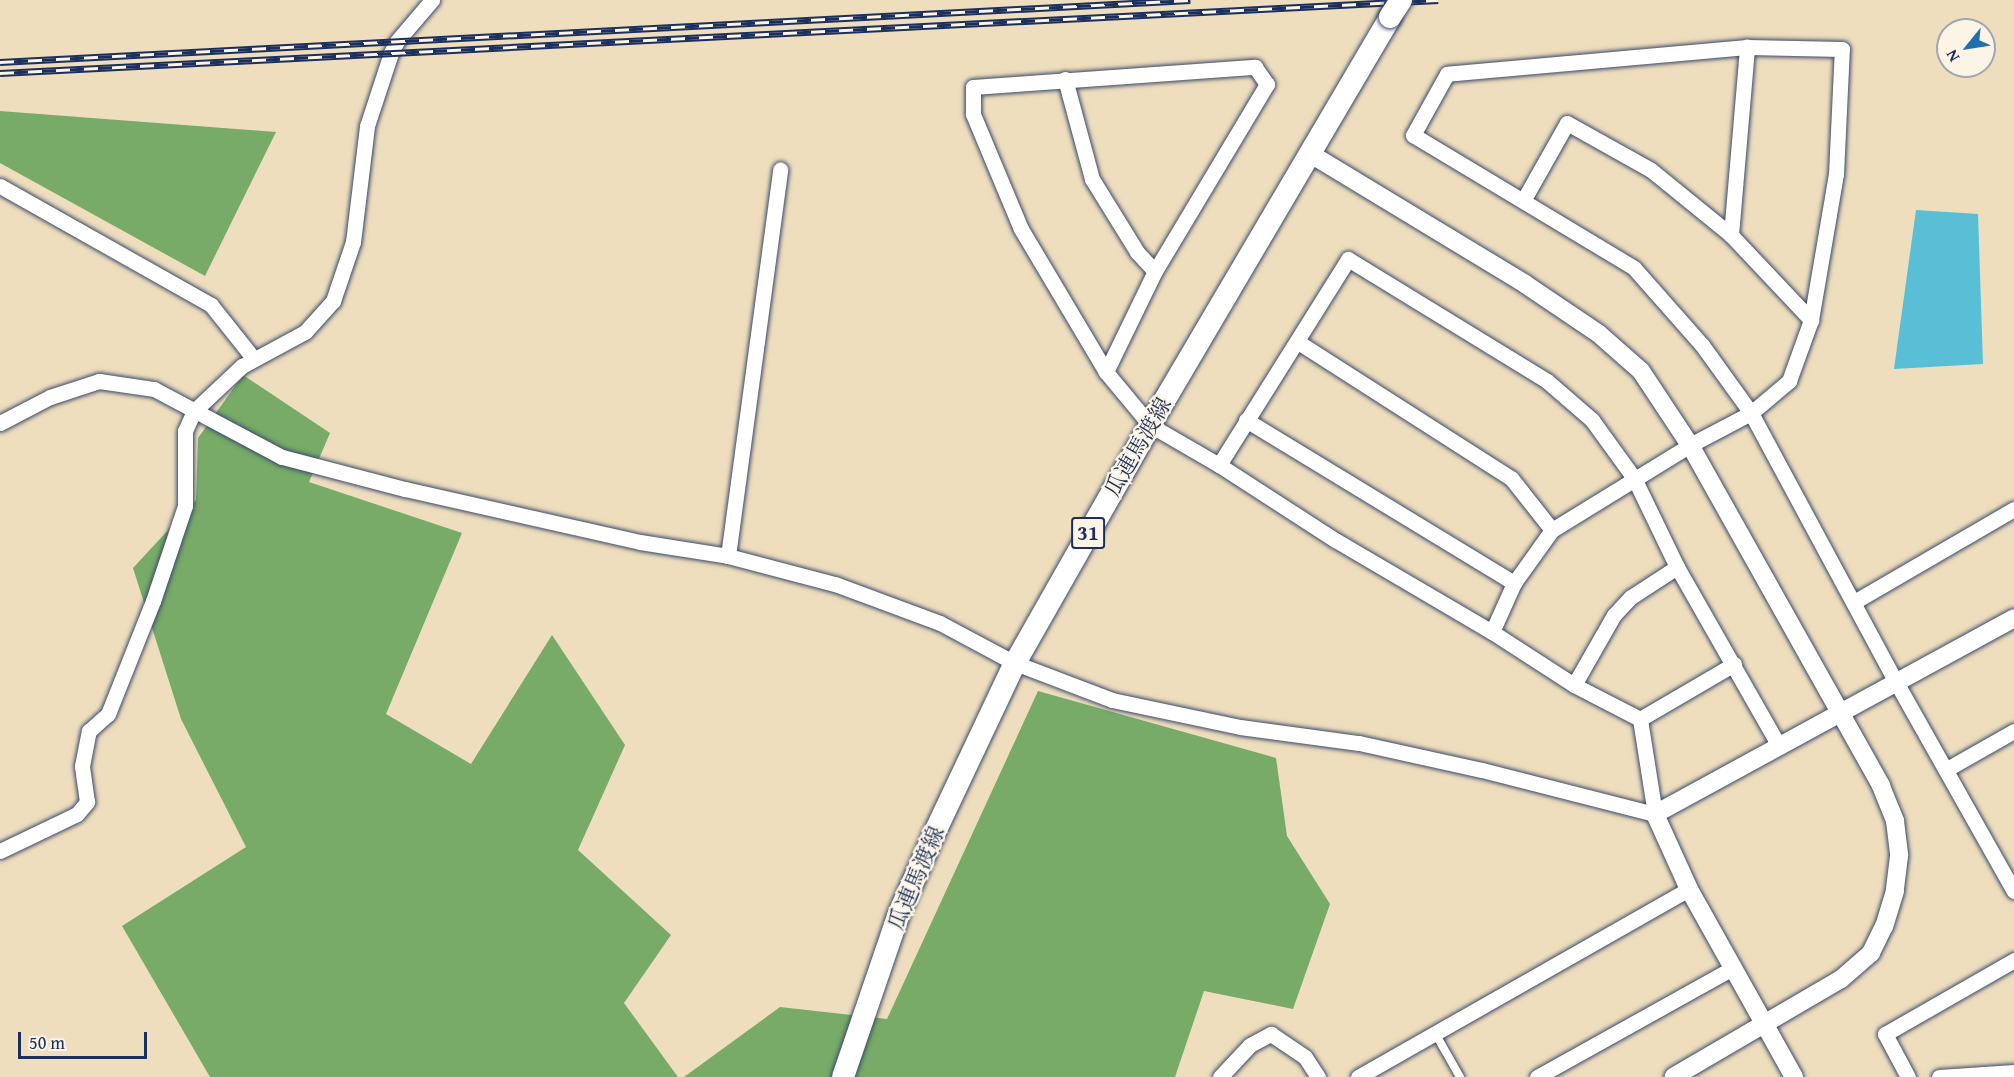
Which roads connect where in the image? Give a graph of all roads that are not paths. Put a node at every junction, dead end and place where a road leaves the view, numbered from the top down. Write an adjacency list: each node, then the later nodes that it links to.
1 (432, 0): 13 (street)
2 (1396, 9): 5 (main road, 瓜連馬渡線 / 31)
3 (1747, 47): 8 (street); 9 (street); 11 (street)
4 (1065, 79): 10 (street); 10 (street); 14 (street)
5 (1309, 153): 19 (main road, 瓜連馬渡線 / 31); 20 (street)
6 (780, 169): 25 (street)
7 (0, 186): 13 (street)
8 (1524, 199): 9 (street); 16 (street)
9 (1731, 235): 11 (street)
10 (1155, 271): 14 (street)
11 (1811, 320): 16 (street)
12 (1298, 342): 17 (street); 22 (street); 24 (street)
13 (254, 359): 15 (street)
14 (1106, 372): 19 (street)
15 (194, 411): 18 (street); 25 (street); 41 (street)
16 (1751, 413): 20 (street); 28 (street)
17 (1246, 420): 21 (street); 27 (street)
18 (0, 423)
19 (1150, 425): 21 (street); 31 (main road, 瓜連馬渡線 / 31)
20 (1690, 445): 22 (street); 35 (street)
21 (1219, 465): 30 (street)
22 (1634, 478): 24 (street); 26 (street)
23 (2014, 508): 28 (street)
24 (1552, 530): 27 (street)
25 (728, 556): 31 (street)
26 (1677, 567): 32 (street); 34 (street)
27 (1514, 583): 30 (street)
28 (1854, 602): 33 (street)
29 (2014, 618): 33 (street)
30 (1492, 632): 34 (street)
31 (1015, 663): 40 (street); 49 (main road, 瓜連馬渡線 / 31)
32 (1734, 664): 36 (street); 38 (street)
33 (1896, 682): 35 (street); 39 (street)
34 (1574, 685): 36 (street)
35 (1841, 711): 38 (street); 46 (street)
36 (1640, 719): 40 (street)
37 (2014, 731): 39 (street)
38 (1779, 746): 40 (street)
39 (1947, 769): 43 (street)
40 (1655, 814): 42 (street)
41 (0, 851)
42 (1689, 889): 45 (street); 47 (street)
43 (2014, 891)
44 (2014, 960): 57 (street)
45 (1733, 968): 46 (street); 54 (street)
46 (1766, 1025): 55 (street); 56 (street)
47 (1435, 1033): 52 (street); 53 (lane)
48 (2014, 1072): 58 (street)
49 (843, 1077)
50 (1220, 1077): 51 (street)
51 (1318, 1077)
52 (1358, 1077)
53 (1460, 1077)
54 (1537, 1077)
55 (1673, 1077)
56 (1794, 1077)
57 (1908, 1077)
58 (1939, 1077)

